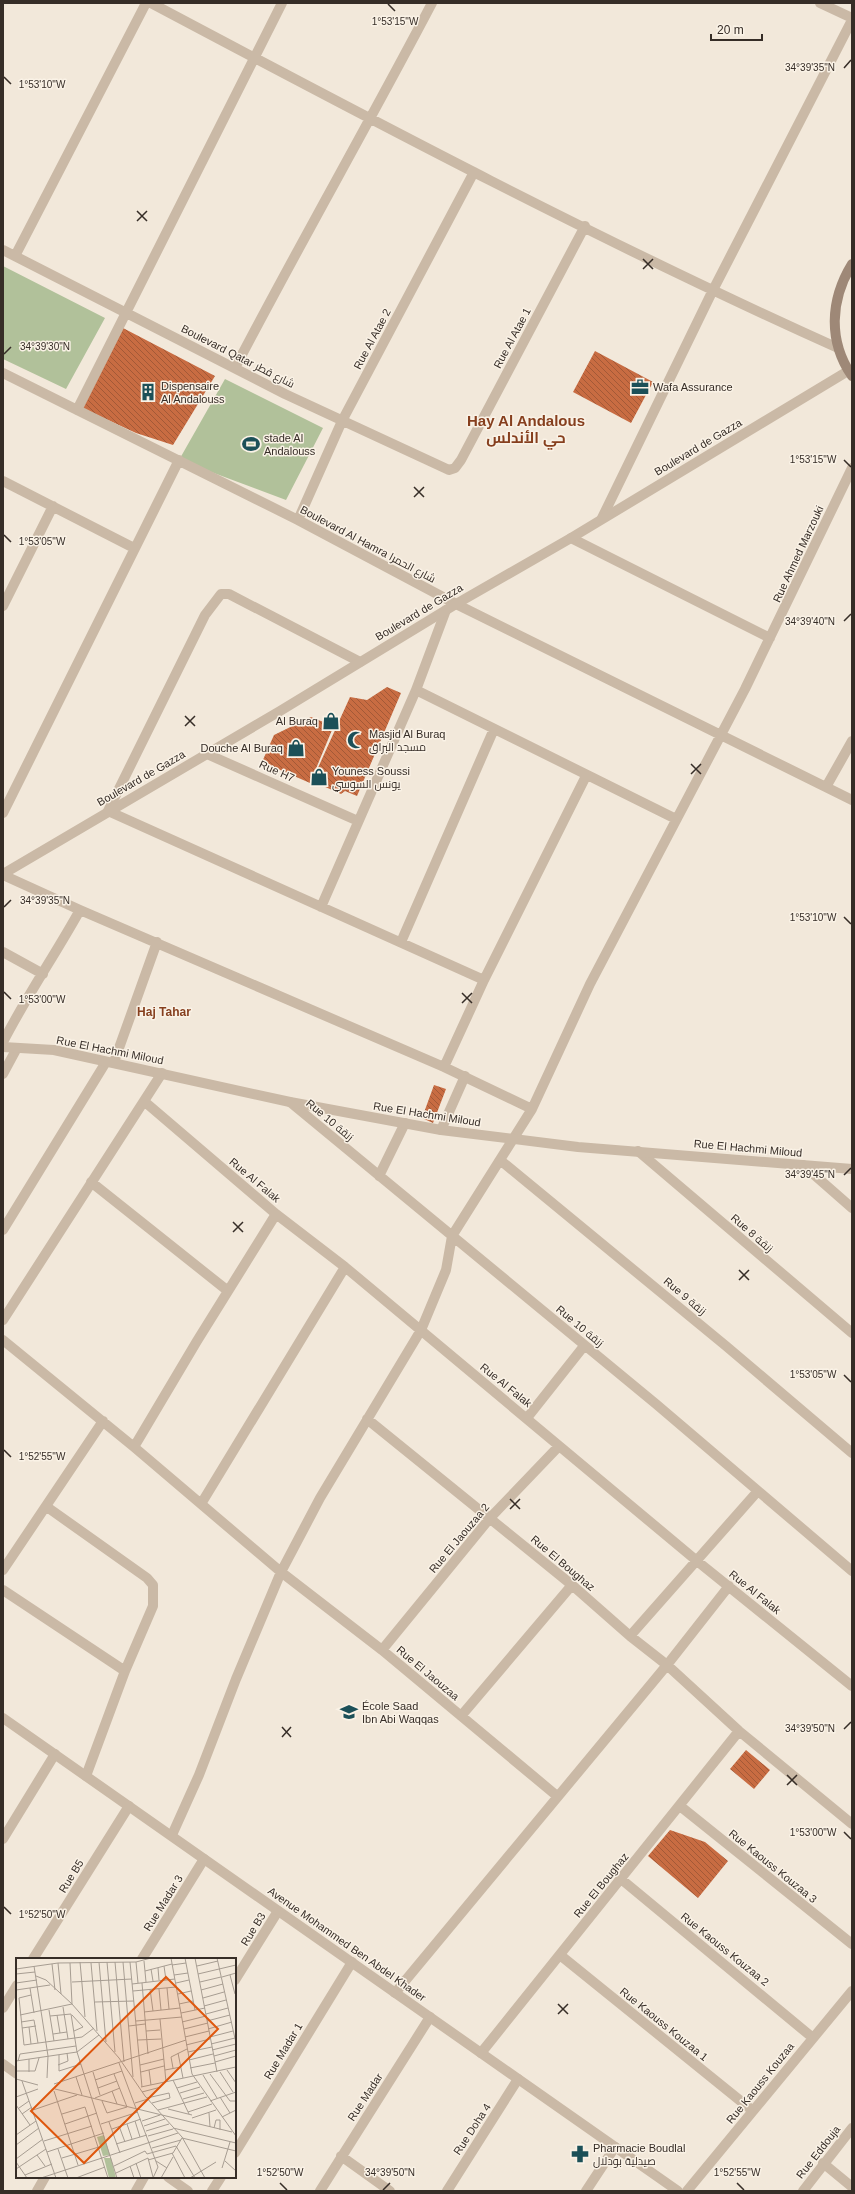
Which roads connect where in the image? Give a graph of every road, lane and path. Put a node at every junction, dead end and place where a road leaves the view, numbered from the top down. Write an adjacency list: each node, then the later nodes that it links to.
1 (146, 3): 12 (street)
2 (151, 3): 7 (street)
3 (282, 3): 7 (street)
4 (432, 3): 8 (street)
5 (825, 4): 6 (street)
6 (852, 19): 14 (street)
7 (254, 58): 8 (street); 15 (street)
8 (371, 121): 9 (street); 17 (street)
9 (474, 172): 10 (street); 21 (street, Rue Al Atae 2)
10 (584, 226): 14 (street); 23 (street, Rue Al Atae 1)
11 (3, 250): 12 (street, Boulevard Qatar شارع قطر)
12 (15, 256): 15 (street, Boulevard Qatar شارع قطر)
13 (852, 264): 16 (main road)
14 (712, 292): 16 (street); 27 (street)
15 (126, 311): 17 (street, Boulevard Qatar شارع قطر); 20 (street)
16 (838, 348): 19 (main road)
17 (235, 368): 21 (street, Boulevard Qatar شارع قطر)
18 (3, 373): 20 (street, Boulevard Al Hamra شارع الحمرا)
19 (850, 374): 27 (street, Boulevard de Gazza)
20 (77, 410): 22 (street, Boulevard Al Hamra شارع الحمرا)
21 (342, 421): 23 (street, Boulevard Qatar شارع قطر); 28 (street, Rue Al Atae 2)
22 (179, 460): 28 (street, Boulevard Al Hamra شارع الحمرا); 30 (street)
23 (461, 460)
24 (852, 468): 35 (street, Rue Ahmed Marzouki)
25 (3, 481): 26 (street)
26 (53, 506): 30 (street); 31 (street)
27 (602, 518): 29 (street, Boulevard de Gazza)
28 (298, 520): 32 (street, Boulevard Al Hamra شارع الحمرا)
29 (571, 538): 32 (street, Boulevard de Gazza); 35 (street)
30 (134, 548): 46 (street)
31 (6, 591): 33 (street)
32 (456, 604): 34 (street, Boulevard de Gazza); 39 (street, Boulevard Al Hamra شارع الحمرا)
33 (3, 606)
34 (446, 610): 36 (street, Boulevard de Gazza); 37 (street)
35 (770, 638): 39 (street, Rue Ahmed Marzouki)
36 (360, 662): 41 (street, Boulevard de Gazza); 45 (street)
37 (416, 690): 38 (street); 48 (street)
38 (494, 729): 42 (street); 53 (street)
39 (721, 736): 43 (street, Boulevard Al Hamra شارع الحمرا); 47 (street, Rue Ahmed Marzouki)
40 (852, 740): 43 (street)
41 (207, 754): 45 (street, Boulevard de Gazza); 48 (street, Rue H7)
42 (586, 776): 47 (street); 56 (street)
43 (826, 787): 44 (street, Boulevard Al Hamra شارع الحمرا)
44 (852, 800)
45 (108, 811): 49 (street, Boulevard de Gazza); 50 (street)
46 (3, 813)
47 (676, 819): 67 (street, Rue Ahmed Marzouki)
48 (358, 821): 50 (street)
49 (3, 874): 51 (street)
50 (321, 907): 53 (street)
51 (80, 910): 52 (street); 55 (street)
52 (157, 942): 60 (street); 61 (street)
53 (401, 942): 56 (street)
54 (3, 952): 55 (street)
55 (43, 974): 57 (street)
56 (484, 980): 61 (street)
57 (3, 1042)
58 (3, 1047): 59 (street, Rue El Hachmi Miloud)
59 (18, 1048): 60 (street, Rue El Hachmi Miloud); 63 (street)
60 (110, 1062): 62 (street, Rue El Hachmi Miloud); 79 (street)
61 (444, 1067): 64 (street)
62 (162, 1073): 65 (street); 66 (street, Rue El Hachmi Miloud)
63 (3, 1074)
64 (465, 1076): 67 (street); 69 (street)
65 (144, 1102): 76 (street); 78 (street, Rue Al Falak)
66 (290, 1102): 68 (street, Rue El Hachmi Miloud); 75 (street, Rue 10 زنقة)
67 (532, 1109): 70 (street, Rue Ahmed Marzouki)
68 (405, 1123): 69 (street, Rue El Hachmi Miloud); 75 (street)
69 (441, 1130): 70 (street, Rue El Hachmi Miloud)
70 (514, 1140): 71 (street, Rue El Hachmi Miloud); 72 (street, Rue Ahmed Marzouki)
71 (638, 1151): 73 (street, Rue El Hachmi Miloud); 85 (street, Rue 8 زنقة)
72 (500, 1160): 80 (street, Rue Ahmed Marzouki); 93 (street, Rue 9 زنقة)
73 (803, 1165): 74 (street, Rue El Hachmi Miloud); 77 (street)
74 (852, 1170)
75 (379, 1176): 80 (street, Rue 10 زنقة)
76 (91, 1182): 82 (street); 83 (street)
77 (852, 1208)
78 (276, 1214): 81 (street, Rue Al Falak); 82 (street)
79 (3, 1230)
80 (452, 1236): 84 (street); 87 (street, Rue 10 زنقة)
81 (345, 1267): 84 (street, Rue Al Falak); 95 (street)
82 (228, 1291): 92 (street)
83 (3, 1320)
84 (421, 1330): 88 (street, Rue Al Falak); 89 (street)
85 (852, 1333)
86 (3, 1340): 90 (street, Rue El Jaouzaa)
87 (584, 1346): 88 (street); 94 (street, Rue 10 زنقة)
88 (527, 1418): 91 (street, Rue Al Falak)
89 (367, 1419): 97 (street, Rue El Boughaz); 101 (street)
90 (103, 1421): 92 (street, Rue El Jaouzaa); 96 (street)
91 (559, 1446): 97 (street, Rue El Jaouzaa 2); 98 (street, Rue Al Falak)
92 (134, 1447): 95 (street, Rue El Jaouzaa)
93 (852, 1453)
94 (757, 1492): 98 (street); 100 (street, Rue 10 زنقة)
95 (200, 1504): 101 (street, Rue El Jaouzaa)
96 (46, 1507): 99 (street); 108 (street)
97 (490, 1518): 102 (street, Rue El Boughaz); 106 (street, Rue El Jaouzaa 2)
98 (697, 1561): 103 (street, Rue Al Falak); 105 (street)
99 (3, 1570)
100 (852, 1571)
101 (281, 1572): 106 (street, Rue El Jaouzaa); 119 (street)
102 (572, 1585): 105 (street, Rue El Boughaz); 110 (street)
103 (729, 1586): 107 (street); 109 (street, Rue Al Falak)
104 (3, 1590): 108 (street)
105 (630, 1636): 107 (street, Rue El Boughaz)
106 (382, 1650): 110 (street, Rue El Jaouzaa)
107 (667, 1664): 112 (street, Rue El Boughaz); 115 (street)
108 (125, 1671): 114 (street)
109 (852, 1686)
110 (461, 1716): 115 (street, Rue El Jaouzaa)
111 (3, 1718): 113 (street, Avenue Mohammed Ben Abdel Khader)
112 (739, 1732): 117 (street, Rue El Boughaz); 118 (street, Rue El Boughaz)
113 (55, 1754): 114 (street, Avenue Mohammed Ben Abdel Khader); 120 (street)
114 (86, 1776): 116 (street, Avenue Mohammed Ben Abdel Khader)
115 (557, 1796): 132 (street)
116 (129, 1806): 119 (street, Avenue Mohammed Ben Abdel Khader); 126 (street, Rue B5)
117 (680, 1806): 122 (street, Rue El Boughaz); 124 (street, Rue Kaouss Kouzaa 3)
118 (852, 1824)
119 (172, 1836): 121 (street, Avenue Mohammed Ben Abdel Khader)
120 (3, 1839)
121 (204, 1859): 123 (street, Avenue Mohammed Ben Abdel Khader); 127 (street, Rue Madar 3)
122 (621, 1879): 125 (street, Rue El Boughaz); 135 (street, Rue Kaouss Kouzaa 2)
123 (278, 1910): 128 (street, Avenue Mohammed Ben Abdel Khader); 129 (street, Rue B3)
124 (852, 1944)
125 (560, 1955): 136 (street, Rue El Boughaz); 140 (street, Rue Kaouss Kouzaa 1)
126 (34, 1958)
127 (143, 1958)
128 (352, 1962): 132 (street, Avenue Mohammed Ben Abdel Khader); 143 (street, Rue Madar 1)
129 (236, 1978)
130 (16, 1987): 133 (street)
131 (852, 1991): 135 (street, Rue Kaouss Kouzaa)
132 (395, 1993): 134 (street, Avenue Mohammed Ben Abdel Khader)
133 (3, 2008)
134 (430, 2017): 136 (street, Avenue Mohammed Ben Abdel Khader); 144 (street, Rue Madar)
135 (813, 2038): 140 (street, Rue Kaouss Kouzaa)
136 (481, 2053): 139 (street, Avenue Mohammed Ben Abdel Khader)
137 (3, 2064): 138 (street)
138 (16, 2073)
139 (518, 2079): 142 (street, Avenue Mohammed Ben Abdel Khader); 157 (street, Rue Doha 4)
140 (754, 2111): 160 (street, Rue Kaouss Kouzaa)
141 (852, 2128): 145 (street, Rue Eddouja)
142 (615, 2146): 158 (street); 159 (street, Avenue Mohammed Ben Abdel Khader)
143 (236, 2151)
144 (341, 2156): 155 (street, Rue Madar); 156 (street)
145 (823, 2163): 150 (street); 161 (street, Rue Eddouja)
146 (43, 2178): 151 (street)
147 (143, 2178): 152 (street)
148 (169, 2178): 153 (street)
149 (219, 2178): 154 (street)
150 (852, 2187)
151 (36, 2191)
152 (136, 2191)
153 (188, 2191)
154 (212, 2191)
155 (320, 2191)
156 (390, 2191)
157 (447, 2191)
158 (586, 2191)
159 (678, 2191)
160 (687, 2191)
161 (803, 2191)

